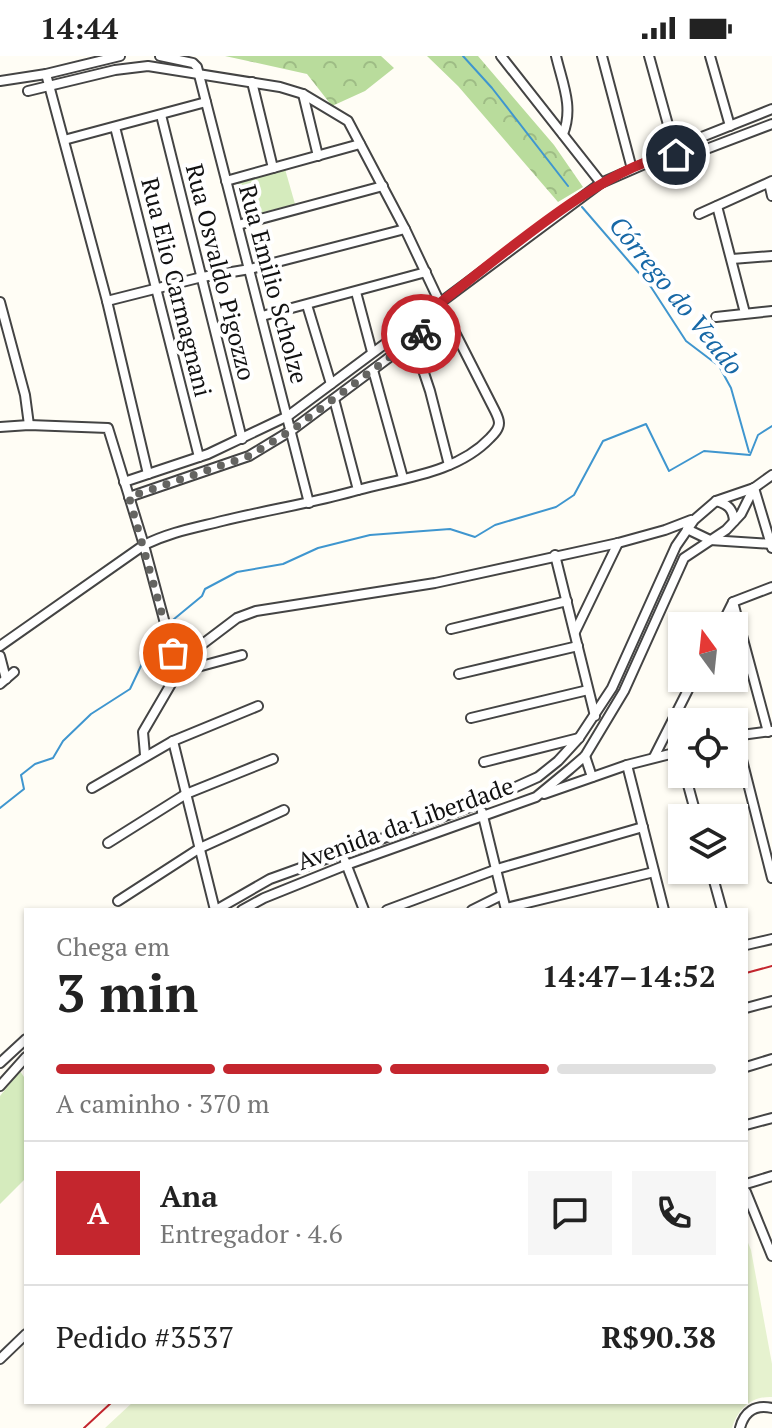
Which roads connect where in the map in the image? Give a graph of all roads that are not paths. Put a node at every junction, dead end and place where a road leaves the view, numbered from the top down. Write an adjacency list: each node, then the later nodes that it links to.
1 (120, 56): 10 (street)
2 (144, 56): 9 (street)
3 (160, 56): 11 (street)
4 (501, 56): 23 (street)
5 (556, 56): 23 (street)
6 (602, 56): 29 (street)
7 (649, 56): 26 (street)
8 (710, 56): 21 (street)
9 (148, 66): 11 (street); 14 (street)
10 (46, 74): 12 (street); 14 (street)
11 (199, 76): 13 (street); 17 (street, Rua Emilio Scholze)
12 (0, 81)
13 (252, 82): 16 (street); 28 (street)
14 (49, 86): 15 (street); 24 (street)
15 (28, 91)
16 (303, 94): 25 (street); 27 (street)
17 (206, 102): 19 (street); 30 (street, Rua Emilio Scholze)
18 (772, 109): 21 (street)
19 (161, 115): 22 (street); 43 (street, Rua Osvaldo Pigozzo)
20 (772, 124): 26 (street)
21 (730, 126): 26 (street)
22 (115, 127): 24 (street); 44 (street, Rua Elio Carmagnani)
23 (563, 134): 32 (street)
24 (64, 140): 46 (street)
25 (360, 144): 27 (street); 33 (street)
26 (675, 152): 29 (street)
27 (318, 156): 28 (street)
28 (273, 168): 30 (street)
29 (632, 169): 32 (street)
30 (226, 181): 37 (street, Rua Emilio Scholze)
31 (770, 182): 34 (street); 35 (street)
32 (601, 183): 48 (street)
33 (383, 186): 37 (street); 38 (street)
34 (772, 196)
35 (717, 206): 36 (street); 40 (street)
36 (699, 214)
37 (238, 225): 41 (street, Rua Emilio Scholze)
38 (405, 229): 41 (street); 42 (street)
39 (772, 256): 40 (street)
40 (732, 259): 51 (street)
41 (250, 269): 43 (street); 53 (street, Rua Emilio Scholze)
42 (426, 272): 45 (street); 48 (street)
43 (202, 277): 44 (street); 64 (street, Rua Osvaldo Pigozzo)
44 (156, 288): 46 (street); 65 (street, Rua Elio Carmagnani)
45 (356, 292): 49 (street); 56 (street)
46 (107, 301): 67 (street)
47 (0, 302): 61 (street)
48 (440, 303): 52 (street); 56 (street)
49 (307, 305): 53 (street); 58 (street)
50 (772, 311): 51 (street)
51 (745, 313): 54 (street)
52 (446, 315): 55 (street); 66 (street)
53 (262, 316): 60 (street, Rua Emilio Scholze)
54 (716, 317)
55 (413, 340): 57 (street); 66 (street)
56 (372, 352): 58 (street)
57 (373, 370): 59 (street); 69 (street)
58 (331, 384): 60 (street)
59 (334, 399): 63 (street); 72 (street)
60 (288, 416): 63 (street, Rua Emilio Scholze); 64 (street)
61 (29, 425): 62 (street); 70 (street)
62 (0, 427)
63 (292, 430): 73 (street); 75 (street, Rua Emilio Scholze)
64 (242, 439): 65 (street)
65 (199, 457): 67 (street)
66 (449, 465): 69 (street)
67 (148, 474): 70 (street)
68 (772, 475): 71 (street)
69 (403, 478): 72 (street)
70 (124, 482): 73 (street)
71 (754, 488): 74 (street); 77 (street, Avenida da Liberdade); 84 (street)
72 (358, 490): 75 (street)
73 (129, 497): 82 (street)
74 (716, 501): 76 (street); 77 (street)
75 (309, 503): 82 (street)
76 (694, 520): 78 (street, Avenida da Liberdade); 79 (street)
77 (734, 521): 80 (street, Avenida da Liberdade)
78 (687, 529): 79 (street); 80 (street); 83 (street, Avenida da Liberdade)
79 (665, 530): 81 (street); 83 (street)
80 (710, 540): 84 (street); 111 (street, Avenida da Liberdade)
81 (618, 543): 85 (street); 91 (street)
82 (144, 545): 92 (street); 97 (street)
83 (676, 546): 103 (street, Avenida da Liberdade)
84 (772, 546)
85 (555, 555): 87 (street); 97 (street)
86 (772, 587): 88 (street)
87 (567, 601): 90 (street); 91 (street)
88 (733, 602): 89 (street); 105 (street)
89 (728, 612)
90 (451, 629)
91 (575, 633): 93 (street)
92 (0, 646)
93 (578, 646): 98 (street); 100 (street)
94 (242, 655): 97 (street)
95 (0, 656): 99 (street)
96 (14, 672): 99 (street)
97 (178, 672): 110 (street)
98 (459, 674)
99 (3, 681)
100 (588, 690): 103 (street); 104 (street)
101 (687, 692): 112 (street)
102 (258, 706): 108 (street)
103 (595, 716): 107 (street, Avenida da Liberdade)
104 (471, 718)
105 (770, 731): 106 (street)
106 (748, 734)
107 (579, 738): 114 (street); 121 (street, Avenida da Liberdade)
108 (173, 741): 110 (street); 119 (street)
109 (668, 754): 112 (street)
110 (145, 755): 118 (street)
111 (585, 756): 116 (street); 120 (street, Avenida da Liberdade)
112 (654, 757): 115 (street)
113 (273, 759): 119 (street)
114 (484, 762)
115 (627, 765): 116 (street); 124 (street)
116 (592, 777): 120 (street)
117 (748, 786): 131 (street)
118 (92, 788)
119 (186, 794): 125 (street); 126 (street)
120 (536, 797): 123 (street, Avenida da Liberdade)
121 (478, 804): 123 (street); 127 (street, Avenida da Liberdade)
122 (284, 810): 126 (street)
123 (483, 815): 128 (street, Avenida da Liberdade); 129 (street)
124 (643, 827): 129 (street); 130 (street)
125 (108, 843)
126 (200, 848): 134 (street); 135 (street)
127 (342, 853): 128 (street); 136 (street, Avenida da Liberdade)
128 (346, 865): 137 (street, Avenida da Liberdade); 138 (street)
129 (497, 869): 133 (street); 139 (street)
130 (654, 872): 142 (street); 143 (street)
131 (772, 878)
132 (715, 884): 144 (street)
133 (502, 895): 140 (street); 141 (street)
134 (118, 901)
135 (215, 908)
136 (219, 908)
137 (246, 908)
138 (363, 908)
139 (392, 908)
140 (476, 908)
141 (506, 908)
142 (510, 908)
143 (663, 908)
144 (721, 908)
145 (772, 939): 146 (street)
146 (748, 945)
147 (772, 1001): 148 (street)
148 (748, 1007)
149 (24, 1041): 152 (street)
150 (772, 1059): 153 (street)
151 (24, 1060): 154 (street)
152 (0, 1063)
153 (748, 1066)
154 (0, 1086)
155 (772, 1118): 156 (street)
156 (748, 1124)
157 (772, 1176): 158 (street)
158 (748, 1183)
159 (748, 1196): 160 (street)
160 (768, 1237): 161 (street)
161 (772, 1256)
162 (24, 1336): 163 (street)
163 (0, 1359)
164 (772, 1408): 165 (street)
165 (740, 1428)

